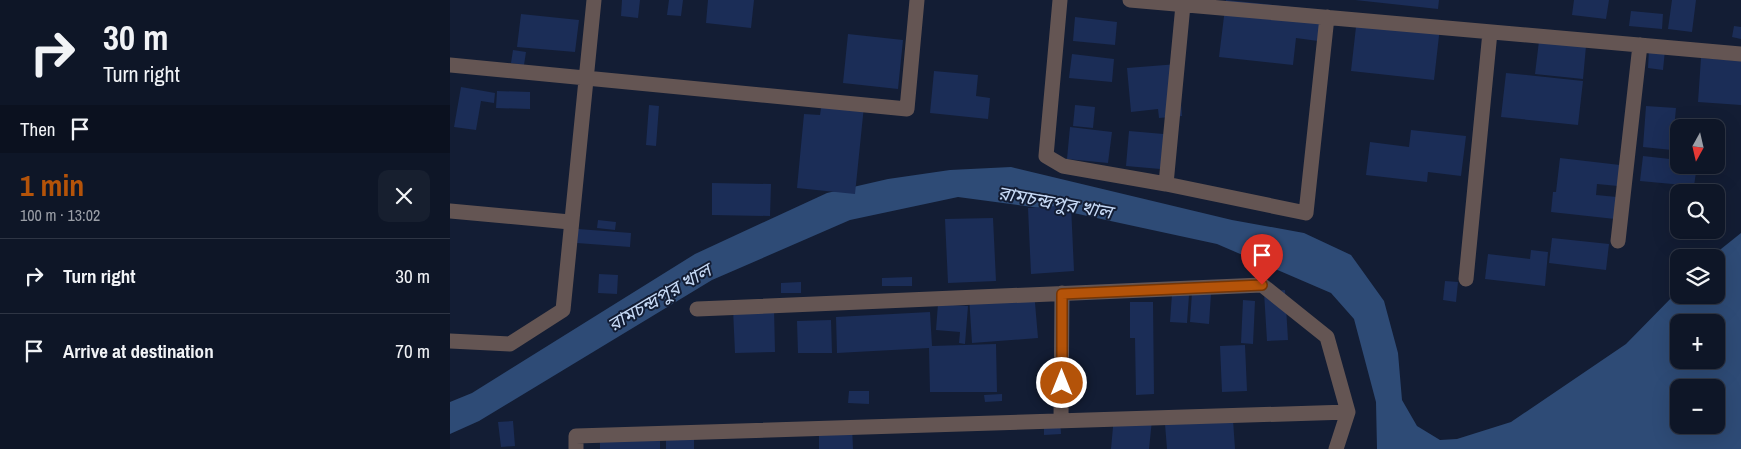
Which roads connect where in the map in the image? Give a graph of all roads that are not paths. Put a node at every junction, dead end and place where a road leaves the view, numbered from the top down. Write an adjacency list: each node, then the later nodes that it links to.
1 (594, 0): 11 (street)
2 (917, 0): 11 (street)
3 (1060, 0): 12 (street)
4 (1130, 0): 5 (street)
5 (1183, 5): 6 (street); 12 (street)
6 (1327, 17): 7 (street); 12 (street)
7 (1490, 32): 8 (street); 16 (street)
8 (1640, 45): 9 (street); 15 (street)
9 (1741, 54)
10 (450, 64): 11 (street)
11 (586, 78): 14 (street)
12 (1166, 184)
13 (450, 210): 14 (street)
14 (570, 222): 19 (street)
15 (1618, 241)
16 (1466, 278)
17 (1062, 294): 18 (street); 20 (street); 21 (street)
18 (697, 309)
19 (450, 341)
20 (1348, 412): 21 (street); 23 (street)
21 (1061, 419): 22 (street)
22 (576, 449)
23 (1336, 449)

